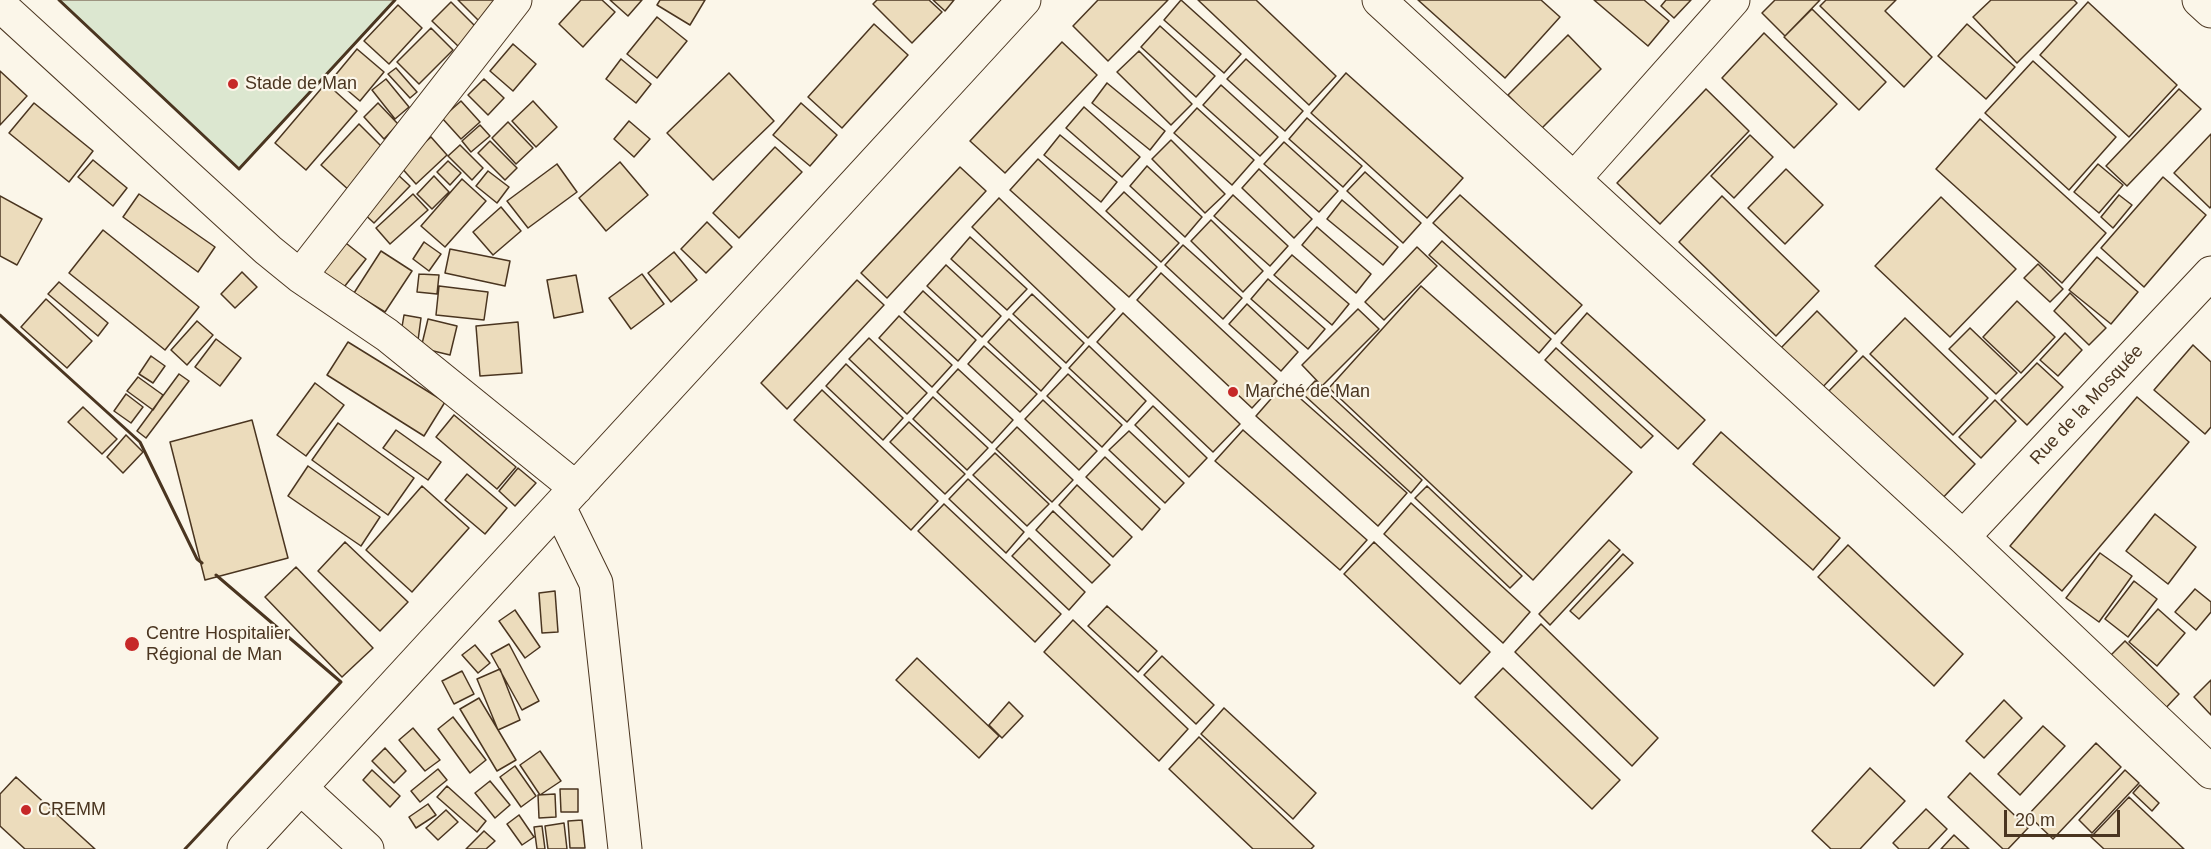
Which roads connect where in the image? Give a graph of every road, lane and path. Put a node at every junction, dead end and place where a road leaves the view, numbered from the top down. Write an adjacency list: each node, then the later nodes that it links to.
1 (515, 0): 10 (street)
2 (1024, 0): 11 (street)
3 (1379, 0): 8 (street)
4 (1733, 0): 8 (street)
5 (2199, 0): 7 (street)
6 (0, 5): 10 (street)
7 (2211, 11)
8 (1574, 179): 12 (street)
9 (2211, 273): 12 (street, Rue de la Mosquée)
10 (300, 276): 11 (street)
11 (568, 498): 14 (street); 17 (street)
12 (1963, 537): 13 (street)
13 (2211, 772)
14 (301, 788): 15 (street); 16 (street)
15 (244, 849)
16 (367, 849)
17 (625, 849)

